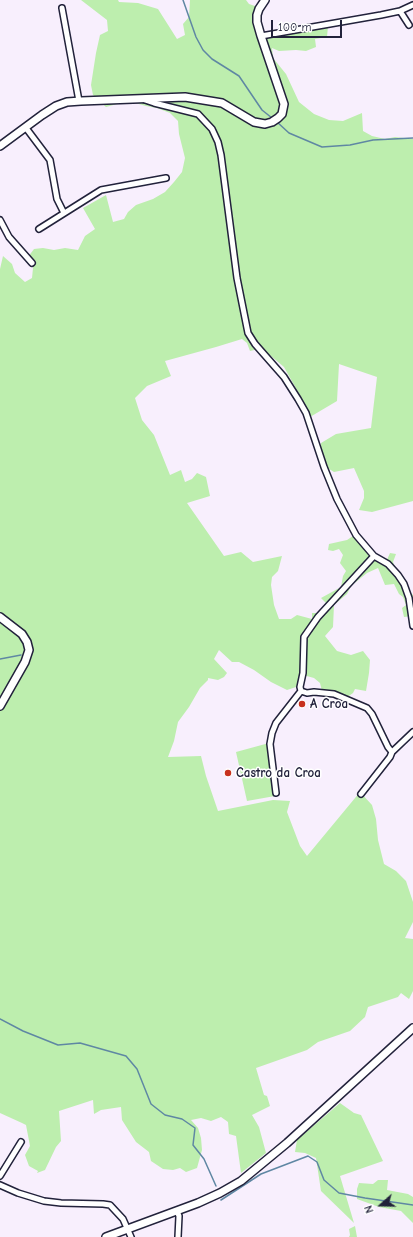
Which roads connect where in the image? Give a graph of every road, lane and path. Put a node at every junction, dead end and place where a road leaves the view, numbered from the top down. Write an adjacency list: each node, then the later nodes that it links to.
1 (265, 0): 6 (street)
2 (413, 5): 4 (street)
3 (62, 8): 8 (street)
4 (400, 11): 5 (street); 6 (street)
5 (409, 25)
6 (261, 36): 7 (street)
7 (142, 98): 8 (street); 16 (street)
8 (79, 101): 9 (street)
9 (26, 128): 10 (street); 12 (street)
10 (0, 146)
11 (166, 178): 12 (street)
12 (64, 213): 14 (street)
13 (0, 220): 15 (street)
14 (39, 229)
15 (32, 263)
16 (374, 556): 18 (street); 19 (street)
17 (0, 617): 20 (street)
18 (413, 626)
19 (301, 691): 22 (street); 23 (street)
20 (0, 706)
21 (413, 732): 22 (street)
22 (392, 752): 24 (street)
23 (276, 793)
24 (361, 794)
25 (413, 1028): 29 (street)
26 (21, 1142): 27 (street)
27 (0, 1176)
28 (0, 1185): 30 (street)
29 (177, 1211): 30 (street); 33 (street)
30 (128, 1229): 31 (street); 32 (street)
31 (106, 1237)
32 (131, 1237)
33 (178, 1237)

